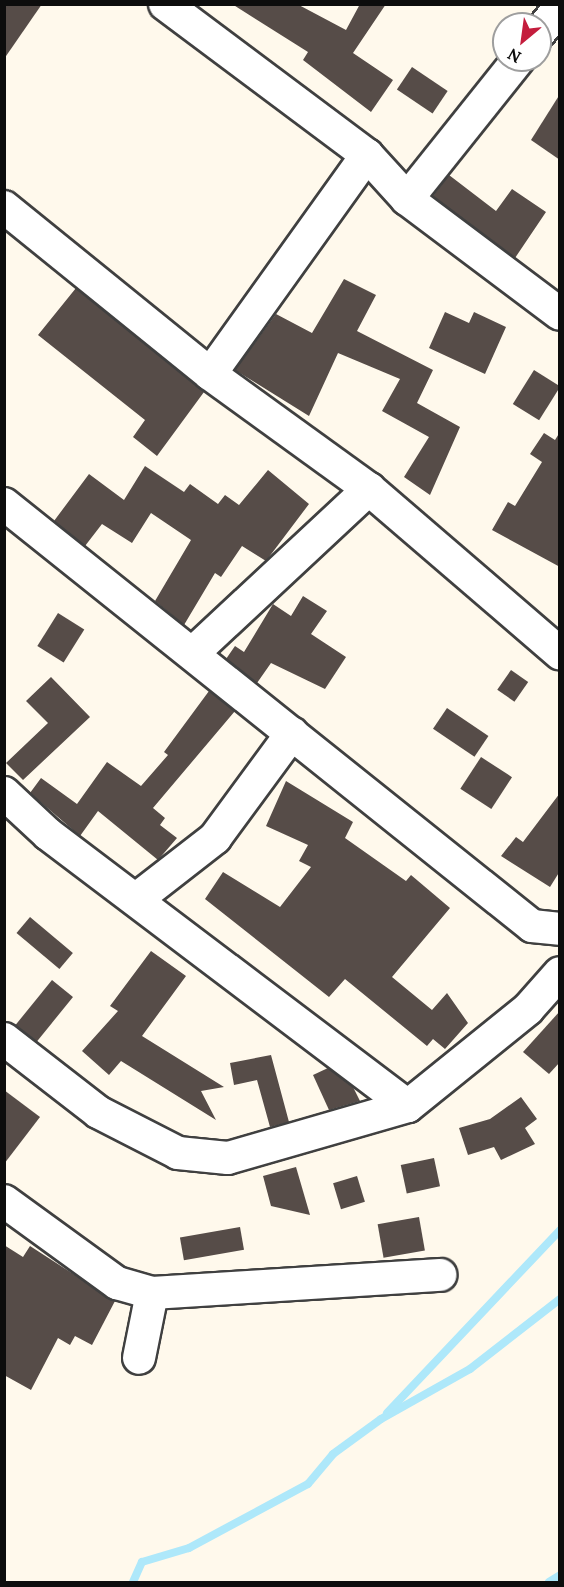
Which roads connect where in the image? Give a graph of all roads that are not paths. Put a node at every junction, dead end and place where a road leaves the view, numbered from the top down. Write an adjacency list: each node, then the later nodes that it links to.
1 (165, 4): 3 (street)
2 (508, 72): 4 (street)
3 (367, 155): 4 (street); 7 (street)
4 (406, 199): 6 (street)
5 (4, 207): 7 (street)
6 (560, 314)
7 (210, 374): 8 (street)
8 (369, 489): 10 (street); 11 (street)
9 (4, 504): 10 (street)
10 (193, 653): 12 (street)
11 (560, 653)
12 (292, 733): 14 (street); 15 (street)
13 (4, 793): 14 (street)
14 (138, 898): 18 (street)
15 (560, 929)
16 (560, 973): 18 (street)
17 (4, 1039): 18 (street)
18 (408, 1106)
19 (4, 1201): 21 (street)
20 (440, 1275): 21 (street)
21 (152, 1293): 22 (street)
22 (139, 1358)

